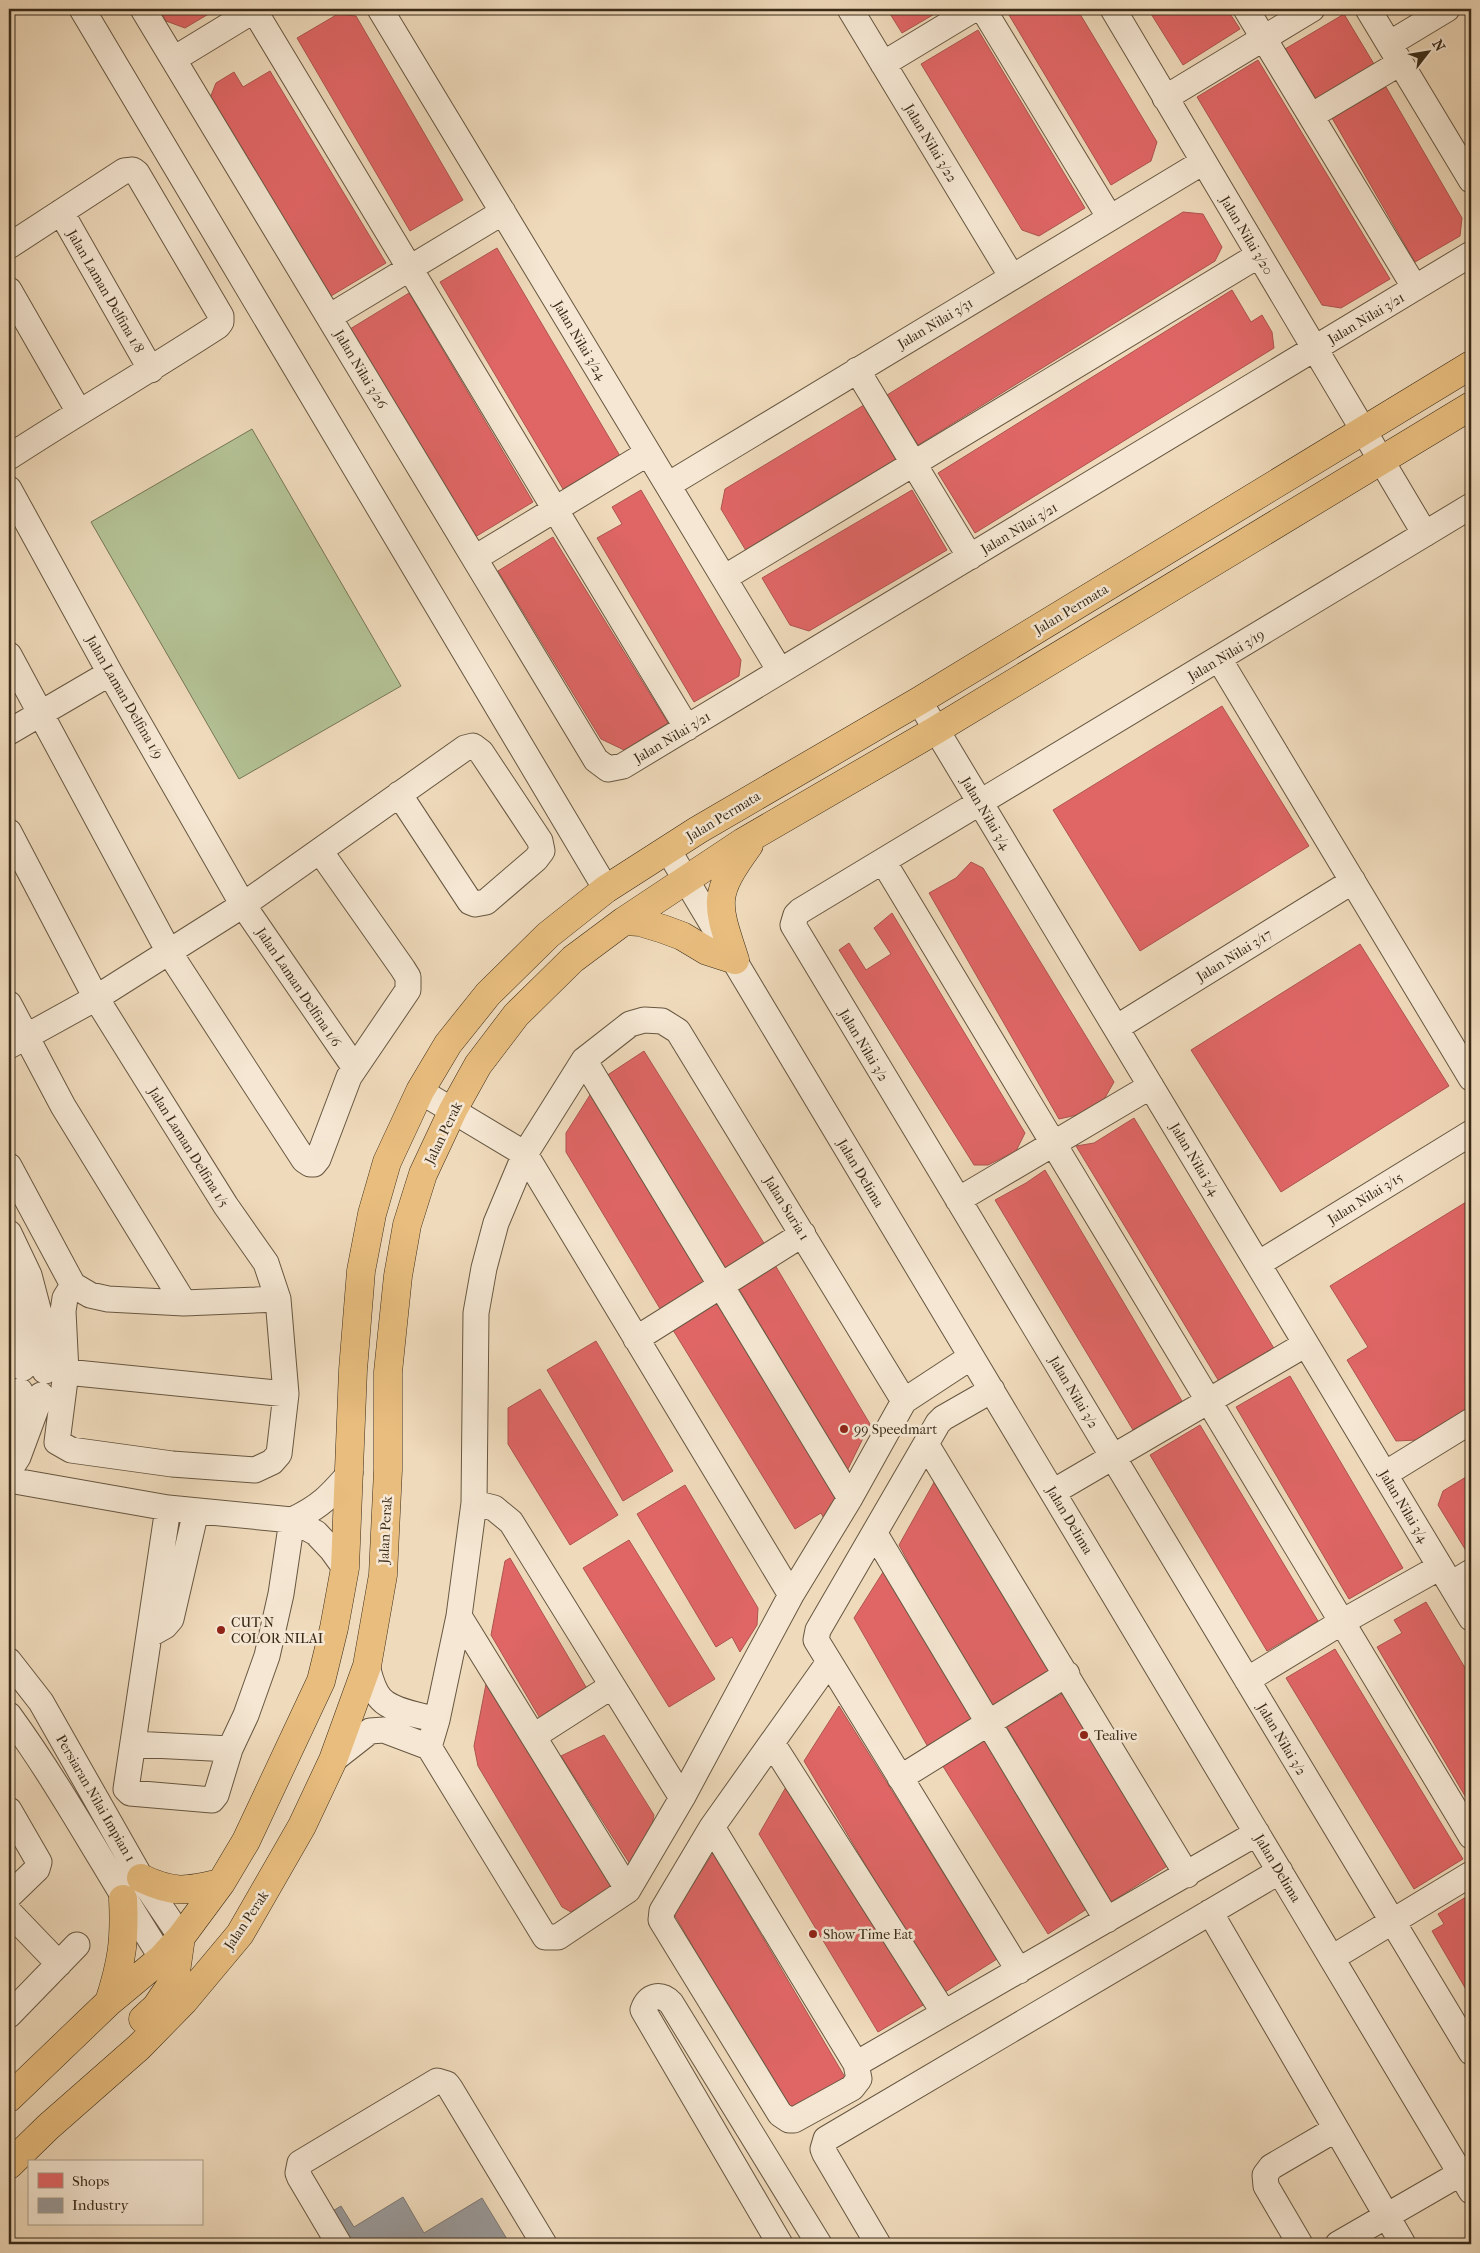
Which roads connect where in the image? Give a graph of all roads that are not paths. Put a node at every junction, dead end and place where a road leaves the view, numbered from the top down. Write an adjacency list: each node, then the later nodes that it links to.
1 (82, 9): 70 (street)
2 (144, 9): 15 (street, Jalan Nilai 3/26)
3 (255, 9): 15 (street); 27 (street)
4 (380, 9): 22 (street, Jalan Nilai 3/24)
5 (850, 9): 16 (street, Jalan Nilai 3/22)
6 (974, 9): 16 (street)
7 (983, 9): 23 (street)
8 (1113, 9): 17 (street, Jalan Nilai 3/20)
9 (1246, 9): 13 (street)
10 (1312, 9): 13 (street)
11 (1368, 9): 14 (street)
12 (1447, 9): 14 (street)
13 (1264, 38): 17 (street); 18 (street)
14 (1395, 53): 18 (street); 20 (street)
15 (172, 56): 31 (street, Jalan Nilai 3/26)
16 (883, 64): 28 (street, Jalan Nilai 3/22)
17 (1165, 98): 19 (street, Jalan Nilai 3/20)
18 (1311, 116): 29 (street)
19 (1204, 162): 23 (street, Jalan Nilai 3/31); 26 (street, Jalan Nilai 3/20)
20 (1471, 180)
21 (61, 212): 24 (street); 34 (street, Jalan Laman Delfina 1/8); 34 (street)
22 (503, 212): 27 (street); 39 (street, Jalan Nilai 3/24)
23 (1110, 218): 28 (street, Jalan Nilai 3/31)
24 (9, 246)
25 (1471, 254): 29 (street, Jalan Nilai 3/21)
26 (1259, 255): 32 (street, Jalan Nilai 3/20); 42 (street)
27 (410, 268): 31 (street); 46 (street)
28 (1012, 277): 35 (street, Jalan Nilai 3/31)
29 (1415, 288): 32 (street, Jalan Nilai 3/21)
30 (9, 290): 37 (street)
31 (329, 317): 49 (street, Jalan Nilai 3/26)
32 (1315, 349): 38 (street, Jalan Nilai 3/20); 48 (street, Jalan Nilai 3/21)
33 (1471, 365): 38 (main road, Jalan Permata)
34 (151, 370): 37 (street)
35 (857, 370): 42 (street); 43 (street, Jalan Nilai 3/31)
36 (1471, 406): 41 (main road)
37 (79, 412): 40 (street)
38 (1363, 430): 41 (street, Jalan Nilai 3/20); 55 (main road, Jalan Permata)
39 (648, 453): 43 (street, Jalan Nilai 3/24); 46 (street)
40 (9, 457)
41 (1381, 461): 47 (street, Jalan Nilai 3/20); 59 (main road)
42 (914, 464): 48 (street); 50 (street)
43 (668, 485): 50 (street, Jalan Nilai 3/24)
44 (9, 489): 54 (street, Jalan Laman Delfina 1/9)
45 (1471, 506): 47 (street, Jalan Nilai 3/19)
46 (555, 510): 49 (street); 57 (street)
47 (1425, 534): 52 (street, Jalan Nilai 3/19)
48 (970, 557): 53 (street, Jalan Nilai 3/21)
49 (475, 558): 58 (street, Jalan Nilai 3/26)
50 (724, 578): 53 (street, Jalan Nilai 3/24)
51 (9, 655): 56 (street)
52 (1219, 659): 62 (street, Jalan Nilai 3/19); 69 (street)
53 (780, 671): 57 (street, Jalan Nilai 3/21)
54 (110, 673): 56 (street); 71 (street, Jalan Laman Delfina 1/9)
55 (919, 701): 59 (street, Jalan Nilai 3/4); 65 (main road, Jalan Permata)
56 (41, 713): 60 (street); 73 (street)
57 (687, 728): 58 (street, Jalan Nilai 3/21)
58 (578, 729)
59 (936, 730): 62 (street, Jalan Nilai 3/4); 64 (main road)
60 (9, 732)
61 (399, 794): 61 (street); 66 (street)
62 (980, 802): 67 (street, Jalan Nilai 3/2); 77 (street, Jalan Nilai 3/4)
63 (9, 832): 75 (street, Jalan Laman Delfina 1/5)
64 (754, 836): 68 (main road); 74 (main road)
65 (668, 850): 68 (street, Jalan Delima); 70 (main road)
66 (320, 851): 71 (street); 80 (street)
67 (883, 861): 86 (street); 89 (street, Jalan Nilai 3/2)
68 (686, 880): 72 (main road, Jalan Perak); 74 (street, Jalan Delima)
69 (1353, 882): 77 (street, Jalan Nilai 3/17); 81 (street)
70 (606, 889): 83 (main road)
71 (243, 905): 73 (street); 80 (street, Jalan Laman Delfina 1/6)
72 (624, 921): 74 (main road); 84 (main road, Jalan Perak)
73 (169, 952): 75 (street); 80 (street)
74 (735, 960): 100 (street, Jalan Delima)
75 (96, 998): 78 (street); 96 (street, Jalan Laman Delfina 1/5)
76 (9, 1004): 78 (street)
77 (1116, 1028): 82 (street, Jalan Nilai 3/4)
78 (17, 1041): 97 (street)
79 (584, 1060): 87 (street); 91 (street, Jalan Suria 1); 95 (street)
80 (354, 1068)
81 (1471, 1078)
82 (1151, 1086): 86 (street); 92 (street, Jalan Nilai 3/4)
83 (420, 1090): 84 (street); 111 (main road)
84 (453, 1110): 87 (street); 130 (main road, Jalan Perak)
85 (1471, 1132): 92 (street, Jalan Nilai 3/15)
86 (1054, 1143): 89 (street); 105 (street)
87 (525, 1154): 98 (street); 116 (street)
88 (9, 1166): 94 (street)
89 (958, 1200): 109 (street, Jalan Nilai 3/2)
90 (9, 1233): 101 (street)
91 (803, 1234): 95 (street); 104 (street, Jalan Suria 1)
92 (1258, 1264): 99 (street, Jalan Nilai 3/4)
93 (9, 1282): 101 (street)
94 (73, 1285): 97 (street); 101 (street)
95 (722, 1286): 98 (street); 115 (street)
96 (278, 1299): 97 (street); 103 (street, Jalan Laman Delfina 1/5)
97 (184, 1303)
98 (636, 1339): 123 (street)
99 (1306, 1344): 105 (street); 112 (street, Jalan Nilai 3/4)
100 (971, 1357): 102 (street, Jalan Delima); 104 (street)
101 (39, 1379): 103 (street); 103 (street, Jalan Laman Delfina 1/5); 106 (street); 110 (street)
102 (992, 1390): 108 (street); 114 (street, Jalan Delima)
103 (286, 1394)
104 (904, 1401): 115 (street)
105 (1209, 1401): 109 (street); 126 (street)
106 (9, 1419)
107 (1471, 1421): 112 (street)
108 (926, 1444): 120 (street); 131 (street)
109 (1113, 1457): 114 (street); 132 (street, Jalan Nilai 3/2)
110 (9, 1470)
111 (350, 1473): 119 (street); 121 (main road)
112 (1384, 1474): 122 (street, Jalan Nilai 3/4)
113 (9, 1480): 117 (street)
114 (1053, 1492): 147 (street, Jalan Delima)
115 (850, 1498): 123 (street)
116 (474, 1503): 124 (street); 133 (street)
117 (168, 1508): 118 (street); 127 (street)
118 (196, 1511): 119 (street); 127 (street)
119 (292, 1520): 121 (street); 141 (street)
120 (875, 1534): 129 (street); 136 (street)
121 (345, 1568): 154 (main road)
122 (1454, 1574): 125 (street, Jalan Nilai 3/4); 126 (street)
123 (791, 1595): 144 (street)
124 (459, 1616): 135 (street); 137 (street)
125 (1471, 1618)
126 (1342, 1622): 132 (street); 148 (street)
127 (150, 1635): 139 (street)
128 (9, 1661): 152 (street, Persiaran Nilai Impian 1)
129 (829, 1662): 138 (street); 143 (street)
130 (367, 1666): 135 (street); 142 (main road, Jalan Perak)
131 (1067, 1674): 136 (street); 151 (street)
132 (1247, 1680): 161 (street, Jalan Nilai 3/2)
133 (612, 1686): 137 (street); 144 (street)
134 (9, 1715): 157 (street, Persiaran Nilai Impian 1)
135 (437, 1720): 140 (street)
136 (989, 1722): 143 (street); 160 (street)
137 (534, 1736): 155 (street)
138 (772, 1743): 146 (street); 168 (street)
139 (133, 1744): 141 (street); 141 (street)
140 (429, 1747): 142 (street); 155 (street)
141 (230, 1749)
142 (333, 1760): 153 (main road, Jalan Perak)
143 (900, 1778): 166 (street)
144 (682, 1798): 155 (street)
145 (9, 1810): 156 (street)
146 (712, 1827): 171 (street); 171 (street)
147 (1257, 1833): 149 (street, Jalan Delima); 151 (street)
148 (1471, 1836)
149 (1280, 1870): 159 (street); 164 (street, Jalan Delima)
150 (1471, 1874): 161 (street)
151 (1187, 1875): 160 (street)
152 (141, 1878): 154 (main road); 163 (street, Persiaran Nilai Impian 1)
153 (274, 1878): 163 (main road); 173 (main road, Jalan Perak)
154 (221, 1883): 163 (main road)
155 (628, 1890)
156 (9, 1896)
157 (123, 1899): 163 (street, Persiaran Nilai Impian 1); 167 (main road)
158 (9, 1912): 165 (street)
159 (1210, 1912): 174 (street); 182 (street)
160 (1107, 1920): 166 (street)
161 (1392, 1921): 164 (street); 170 (street, Jalan Nilai 3/2)
162 (77, 1945): 165 (street)
163 (174, 1952): 167 (main road); 173 (main road)
164 (1332, 1958): 176 (street, Jalan Delima)
165 (58, 1964): 169 (street)
166 (1019, 1971): 168 (street)
167 (109, 2002): 172 (main road)
168 (944, 2013): 171 (street)
169 (9, 2015)
170 (1471, 2052)
171 (856, 2064)
172 (9, 2098)
173 (48, 2127): 175 (main road, Jalan Perak)
174 (1336, 2129): 177 (street); 183 (street)
175 (9, 2166)
176 (1466, 2182): 177 (street)
177 (1387, 2216): 184 (street); 185 (street)
178 (339, 2244): 179 (street)
179 (544, 2244)
180 (780, 2244): 181 (street)
181 (819, 2244)
182 (878, 2244)
183 (1300, 2244)
184 (1338, 2244)
185 (1403, 2244)

